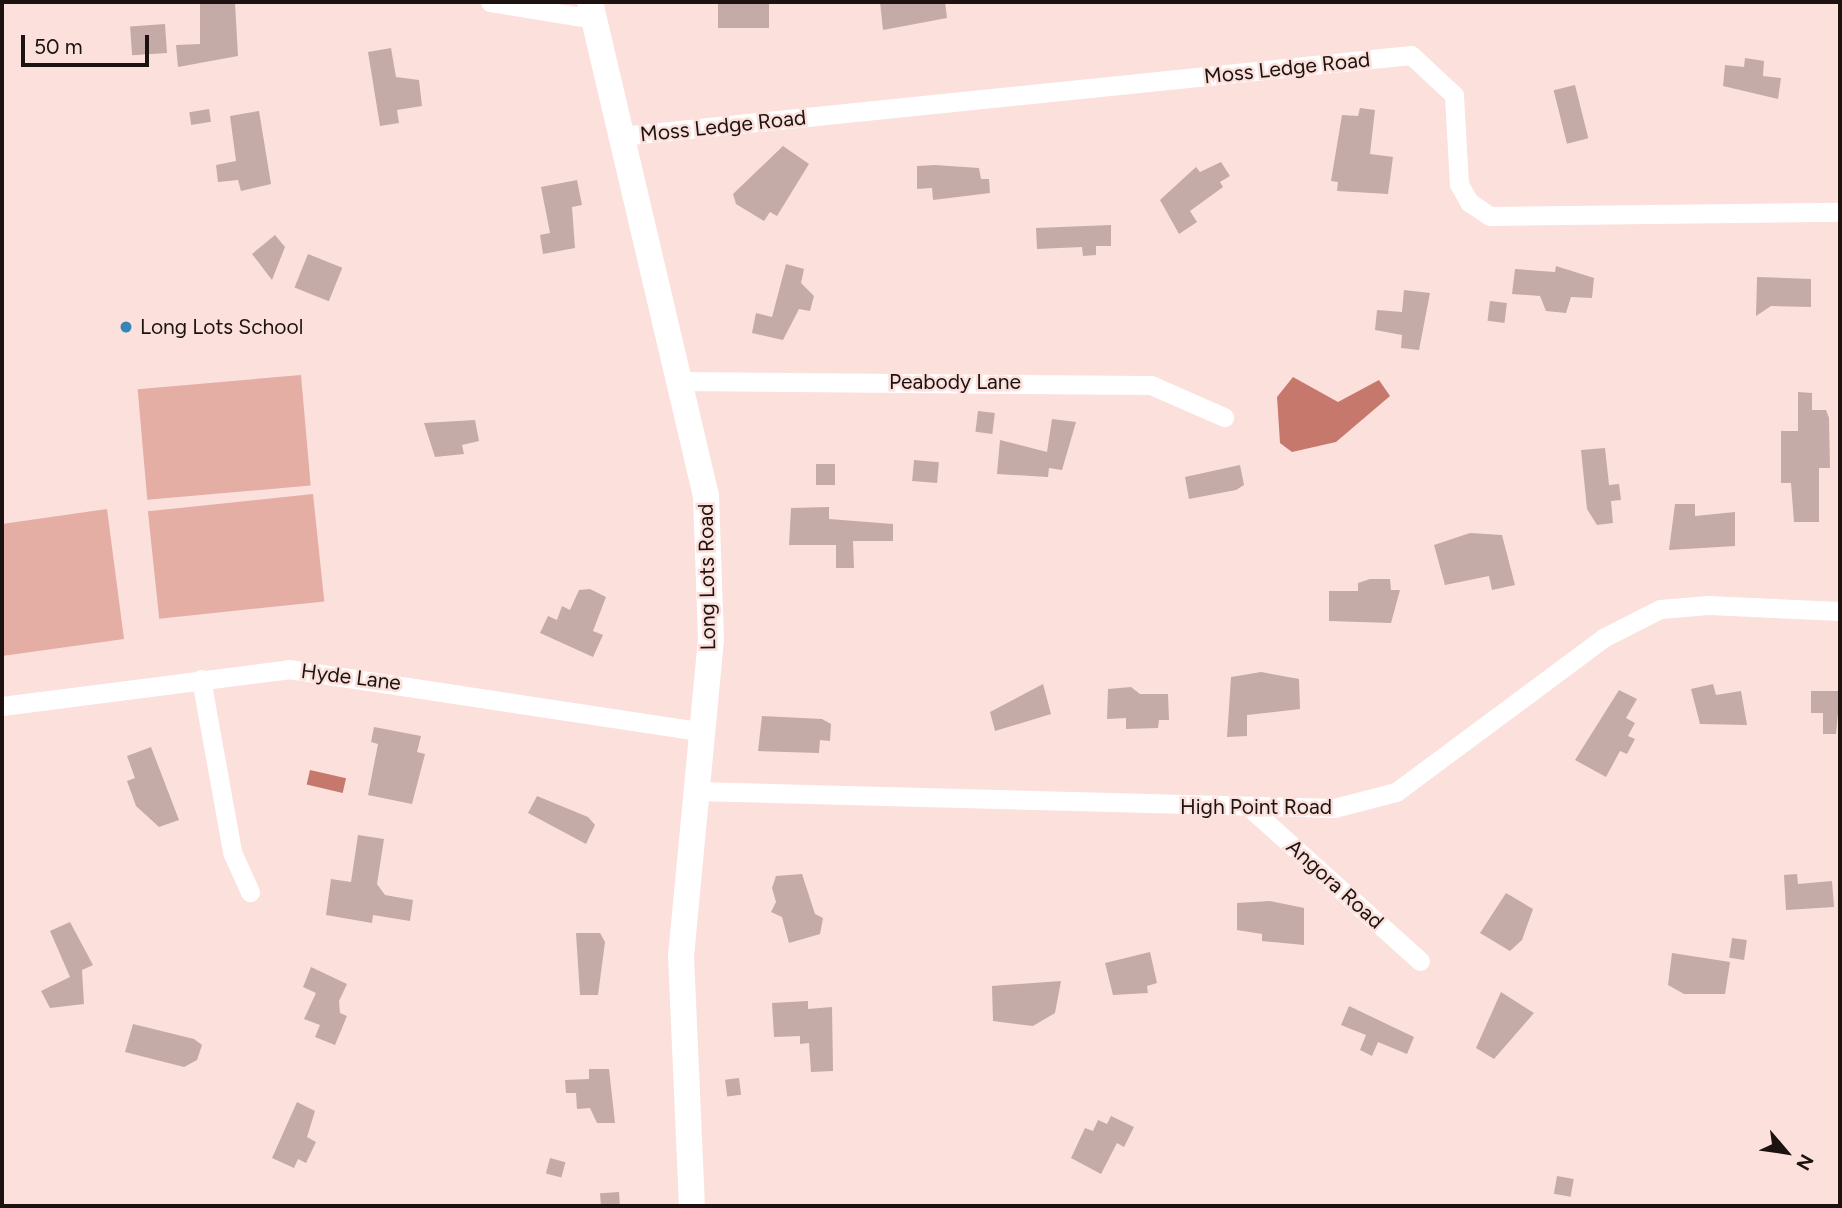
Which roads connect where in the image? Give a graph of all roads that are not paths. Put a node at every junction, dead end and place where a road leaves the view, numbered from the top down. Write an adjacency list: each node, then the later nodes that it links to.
1 (490, 2): 2 (street)
2 (592, 10): 3 (main road, Long Lots Road)
3 (621, 136): 4 (street, Moss Ledge Road); 5 (main road, Long Lots Road)
4 (1840, 212)
5 (679, 381): 6 (street, Peabody Lane); 10 (main road, Long Lots Road)
6 (1224, 417)
7 (1840, 611): 12 (street, High Point Road)
8 (201, 679): 9 (street, Hyde Lane); 10 (street, Hyde Lane); 13 (street)
9 (2, 706)
10 (699, 732): 11 (main road, Long Lots Road)
11 (696, 791): 12 (street, High Point Road); 15 (main road, Long Lots Road)
12 (1249, 807): 14 (street, Angora Road)
13 (250, 892)
14 (1420, 961)
15 (692, 1206)

